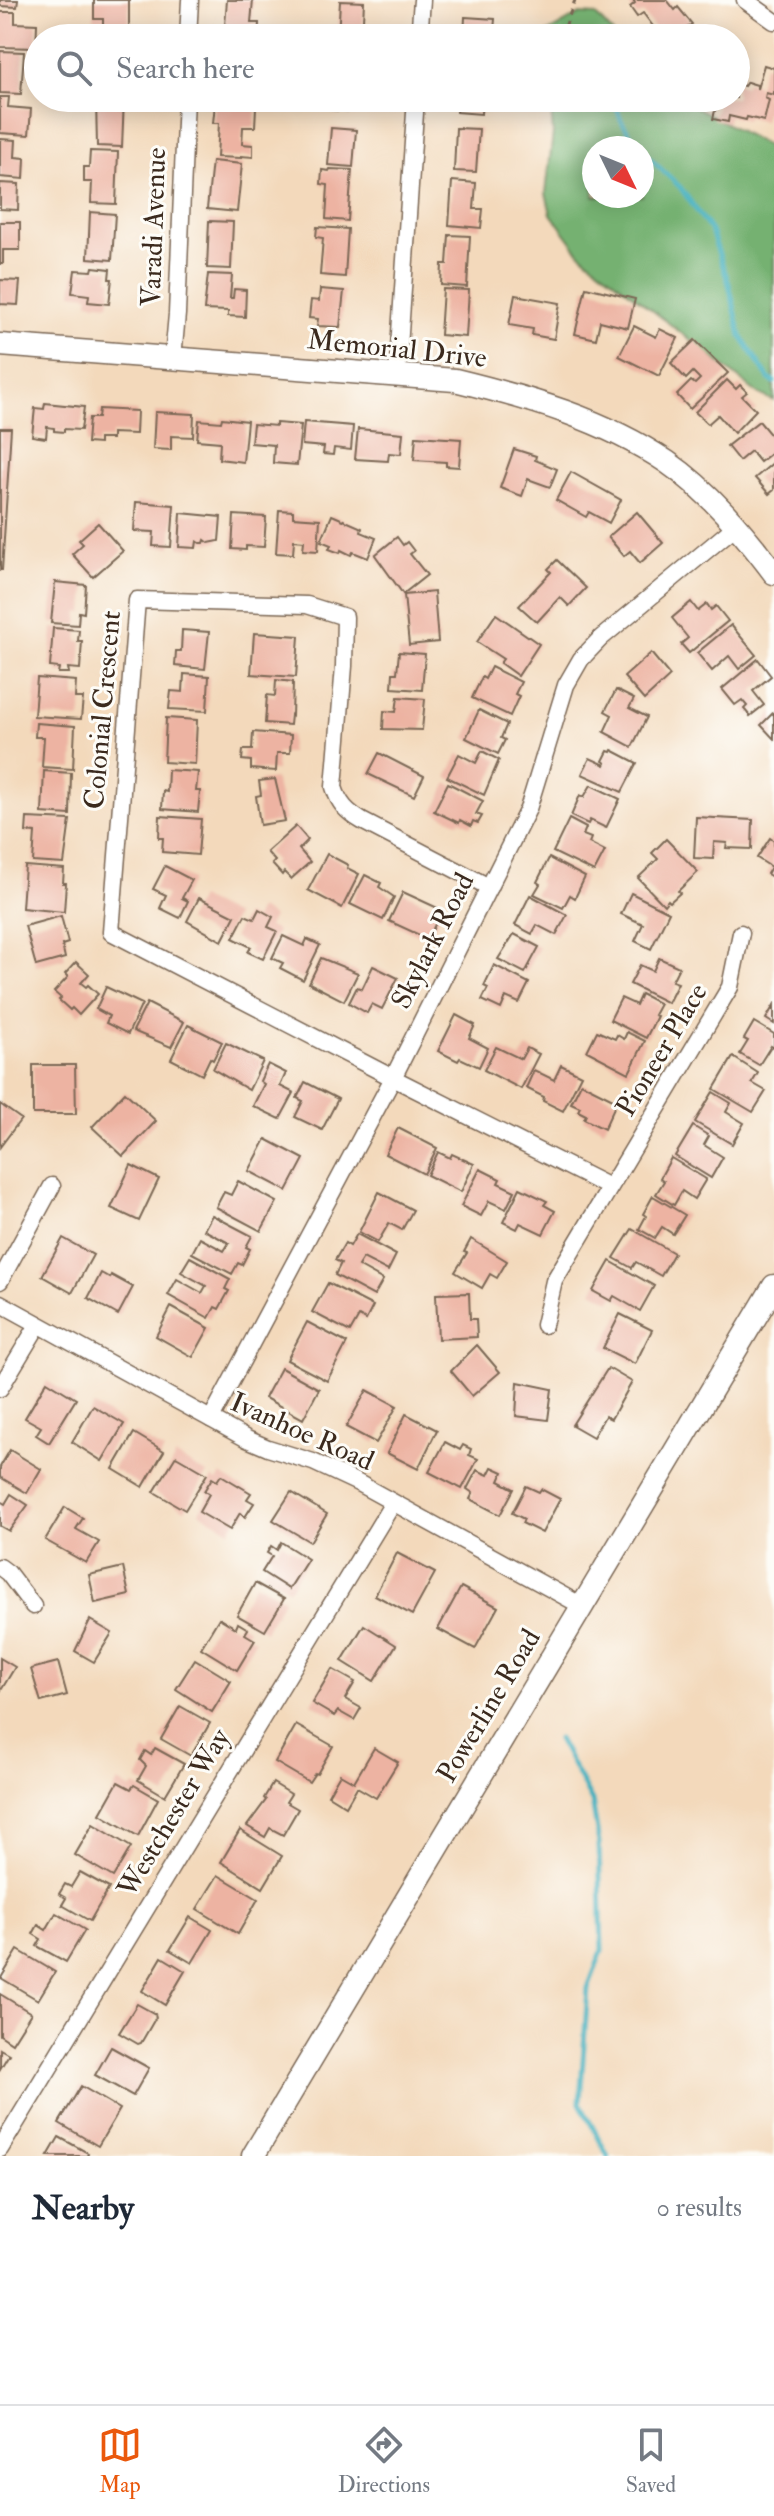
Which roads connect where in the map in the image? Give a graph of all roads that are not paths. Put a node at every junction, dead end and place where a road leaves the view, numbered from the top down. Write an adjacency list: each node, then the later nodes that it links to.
1 (190, 0): 5 (street)
2 (422, 0): 6 (street)
3 (745, 0): 4 (street)
4 (774, 21)
5 (189, 24)
6 (420, 24)
7 (185, 112): 10 (street, Varadi Avenue)
8 (415, 112): 11 (street)
9 (0, 345): 10 (main road, Memorial Drive)
10 (173, 358): 11 (main road, Memorial Drive)
11 (397, 377): 12 (main road, Memorial Drive)
12 (737, 525): 13 (main road, Memorial Drive); 14 (street, Skylark Road)
13 (774, 573)
14 (489, 887): 16 (street, Skylark Road); 16 (street, Colonial Crescent)
15 (741, 933): 18 (street, Pioneer Place)
16 (393, 1078): 18 (street); 25 (street, Skylark Road)
17 (52, 1186): 19 (street)
18 (609, 1187): 23 (street, Pioneer Place)
19 (0, 1281)
20 (774, 1286): 29 (main road, Powerline Road)
21 (0, 1303): 22 (street, Ivanhoe Road)
22 (38, 1325): 24 (street); 25 (street, Ivanhoe Road)
23 (544, 1325)
24 (0, 1388)
25 (211, 1419): 26 (street, Ivanhoe Road)
26 (393, 1503): 29 (street, Ivanhoe Road); 30 (street, Westchester Way)
27 (0, 1567): 28 (street)
28 (33, 1606)
29 (584, 1607): 31 (main road, Powerline Road)
30 (0, 2149)
31 (253, 2156)

